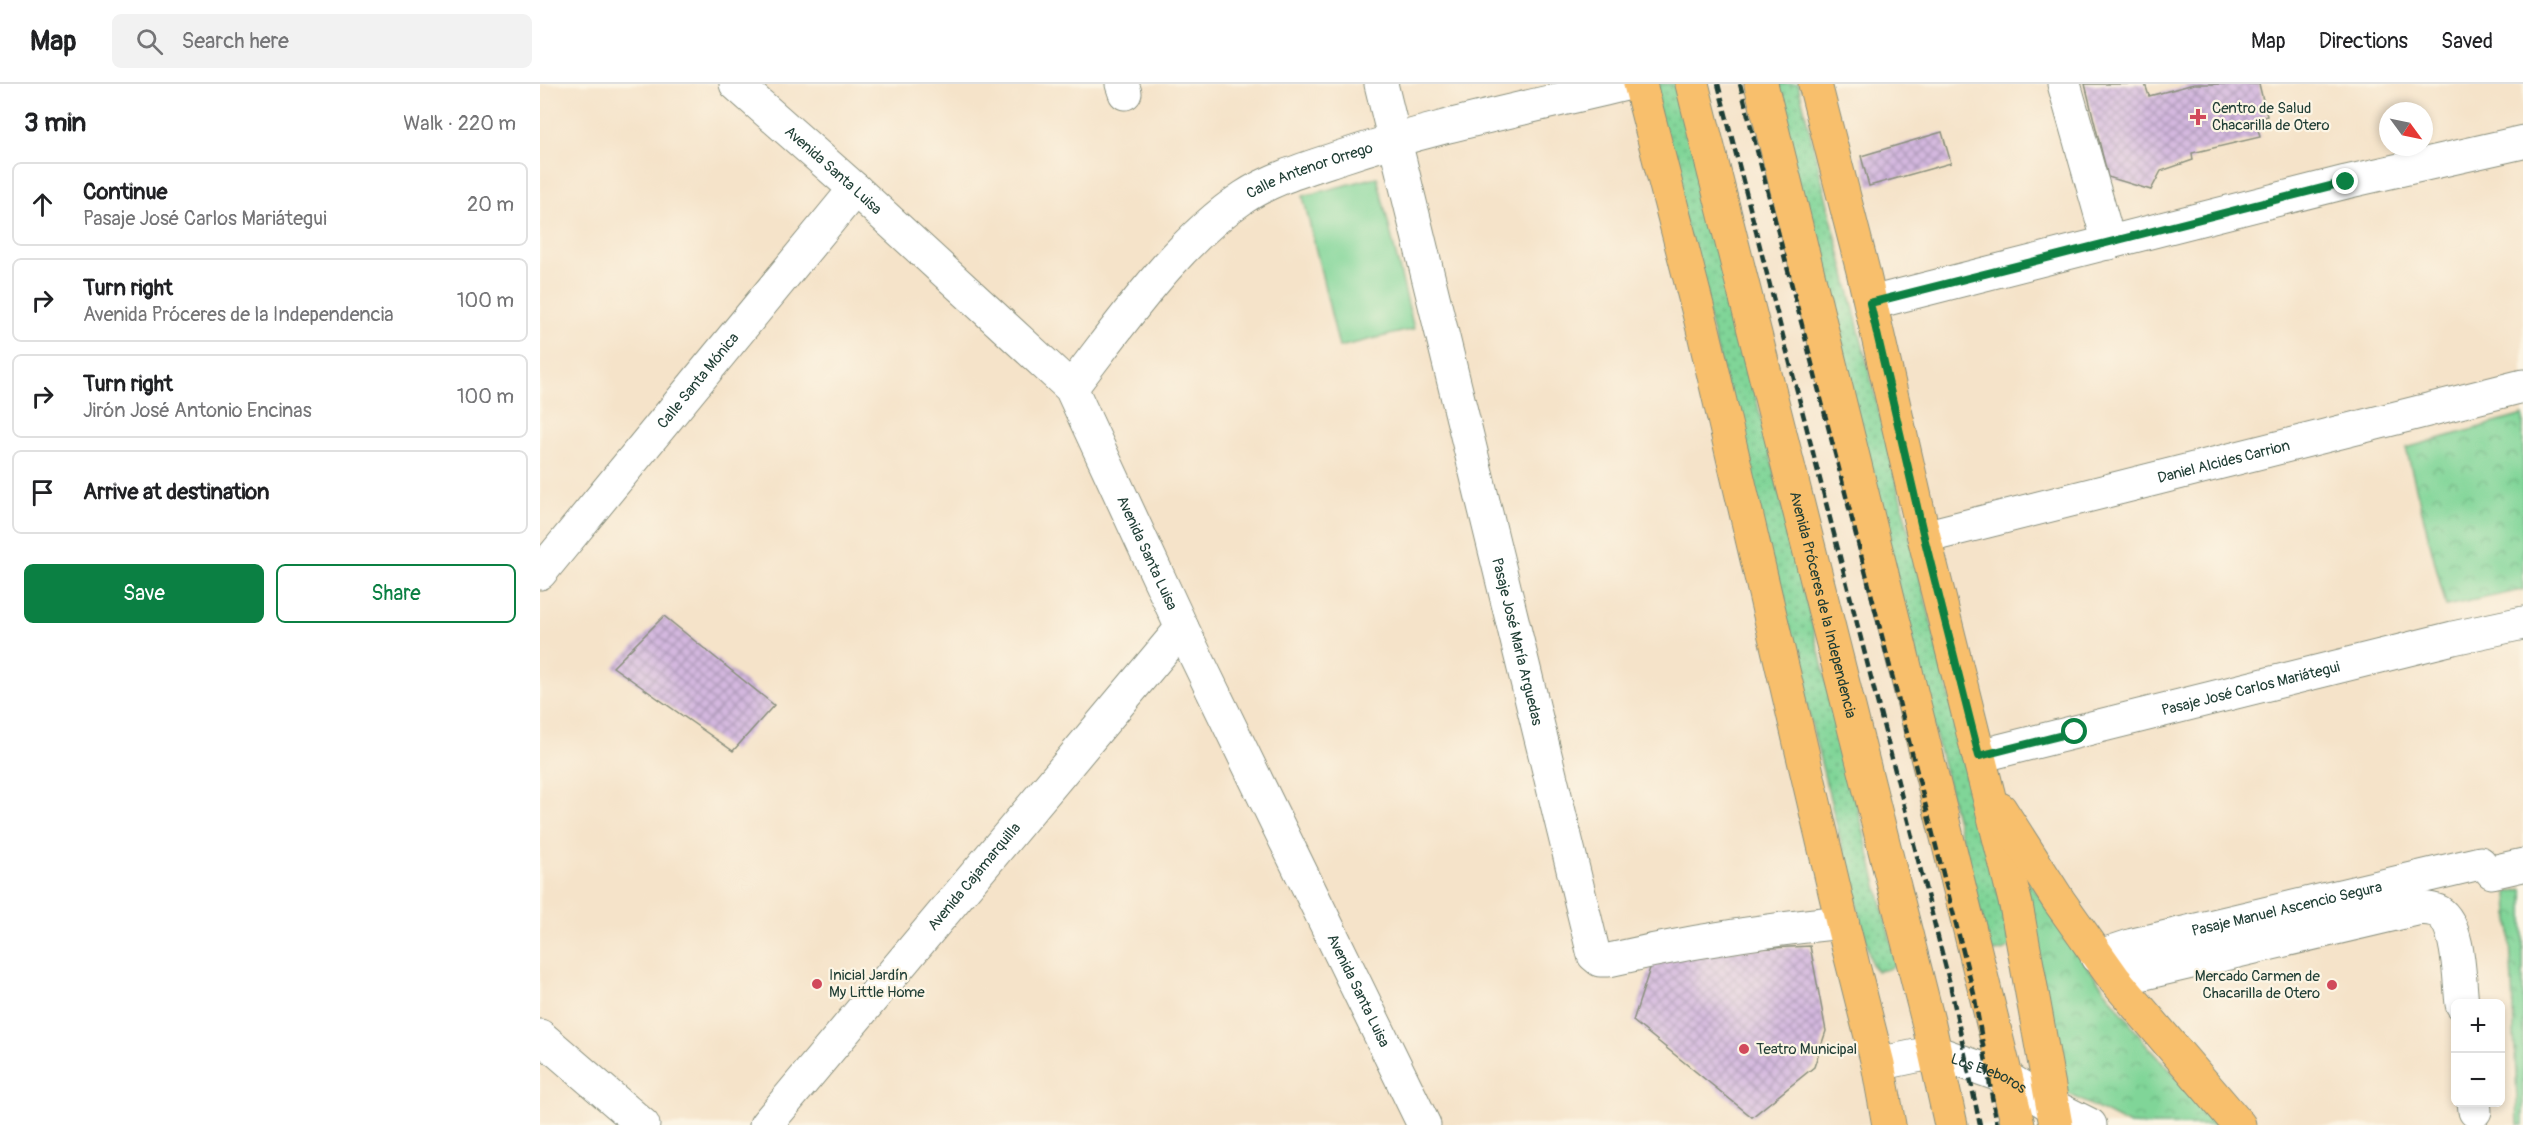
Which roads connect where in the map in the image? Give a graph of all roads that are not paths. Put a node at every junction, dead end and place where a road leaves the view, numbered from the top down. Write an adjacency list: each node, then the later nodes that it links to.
1 (736, 84): 11 (street, Avenida Santa Luisa)
2 (1381, 84): 9 (street, Pasaje José María Arguedas)
3 (1626, 84): 9 (street, Calle Antenor Orrego)
4 (1640, 84): 22 (main road)
5 (1692, 84): 26 (main road, Avenida Próceres de la Independencia)
6 (1761, 84): 28 (main road)
7 (1815, 84): 13 (main road)
8 (2064, 84): 12 (street)
9 (1394, 139): 15 (street, Calle Antenor Orrego); 22 (street, Pasaje José María Arguedas)
10 (2523, 142): 12 (street)
11 (855, 189): 15 (street, Avenida Santa Luisa); 17 (street, Calle Santa Mónica)
12 (2109, 243): 13 (street)
13 (1870, 303): 16 (main road)
14 (2523, 386): 16 (street, Daniel Alcides Carrion)
15 (1071, 388): 19 (street, Avenida Santa Luisa)
16 (1924, 537): 20 (main road)
17 (540, 573)
18 (2523, 623): 20 (street, Pasaje José Carlos Mariátegui)
19 (1182, 628): 31 (street, Avenida Cajamarquilla); 32 (street, Avenida Santa Luisa)
20 (1983, 772): 23 (main road); 29 (main road)
21 (2523, 865): 23 (street, Pasaje Manuel Ascencio Segura)
22 (1842, 922): 27 (main road)
23 (2106, 968): 24 (street); 37 (main road)
24 (2461, 999)
25 (540, 1036): 30 (street)
26 (1935, 1052): 27 (street, Los Eleboros); 28 (street, Los Eleboros); 34 (main road, Avenida Próceres de la Independencia)
27 (1878, 1064): 33 (main road)
28 (2005, 1077): 29 (street, Los Eleboros); 35 (main road)
29 (2054, 1116): 36 (street, Los Eleboros)
30 (642, 1125)
31 (766, 1125)
32 (1424, 1125)
33 (1889, 1125)
34 (1951, 1125)
35 (2018, 1125)
36 (2090, 1125)
37 (2239, 1125)

